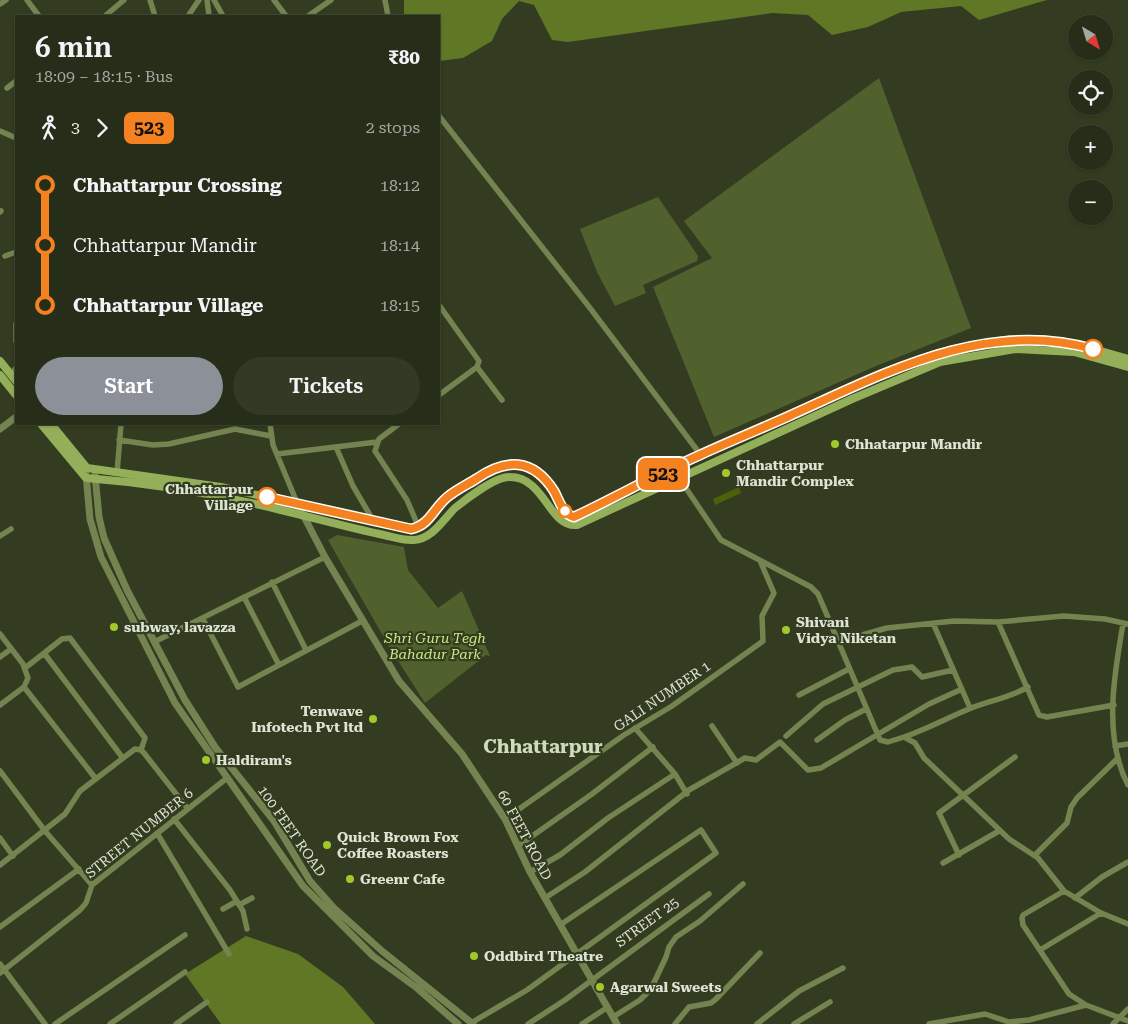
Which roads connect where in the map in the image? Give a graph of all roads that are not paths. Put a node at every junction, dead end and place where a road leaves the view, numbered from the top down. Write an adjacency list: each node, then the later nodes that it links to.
1 (6, 0): 11 (street)
2 (27, 0): 12 (street)
3 (124, 0): 13 (street)
4 (150, 0): 14 (street)
5 (199, 0): 15 (street)
6 (207, 0): 16 (street)
7 (214, 0): 17 (street)
8 (274, 0): 18 (street)
9 (330, 0): 19 (street)
10 (385, 0): 20 (street)
11 (0, 4)
12 (38, 15)
13 (106, 15)
14 (155, 15)
15 (189, 15)
16 (209, 15)
17 (222, 15)
18 (285, 15)
19 (309, 15)
20 (388, 15)
21 (15, 82): 22 (street)
22 (7, 88)
23 (440, 117): 52 (street)
24 (0, 132): 25 (street)
25 (15, 138)
26 (15, 252): 27 (street)
27 (4, 256)
28 (440, 306): 31 (street)
29 (1128, 359): 35 (main road)
30 (0, 361): 33 (main road)
31 (477, 367): 37 (street); 39 (street)
32 (1128, 367): 38 (main road)
33 (15, 374)
34 (0, 375): 36 (main road)
35 (848, 389): 38 (main road); 52 (main road)
36 (15, 393)
37 (440, 394)
38 (852, 399): 57 (main road)
39 (502, 400)
40 (15, 418): 46 (street)
41 (41, 425): 56 (main road)
42 (53, 425): 53 (main road)
43 (121, 425): 48 (street)
44 (270, 425): 47 (street)
45 (398, 425): 49 (street)
46 (0, 429)
47 (271, 436): 48 (street); 51 (street)
48 (119, 440): 55 (street)
49 (376, 442): 50 (street); 62 (street)
50 (336, 447): 51 (street); 61 (street)
51 (276, 454): 59 (street)
52 (700, 454): 54 (main road)
53 (91, 469): 55 (main road); 56 (street, 100 FEET ROAD); 58 (street, 100 FEET ROAD)
54 (672, 469): 57 (street); 62 (main road)
55 (117, 473): 59 (main road)
56 (86, 478): 58 (main road); 110 (street, 100 FEET ROAD)
57 (678, 478): 60 (main road); 66 (street)
58 (95, 479): 60 (main road); 75 (street, 100 FEET ROAD)
59 (298, 505): 60 (street, 60 FEET ROAD); 61 (main road)
60 (302, 516): 65 (street, 60 FEET ROAD)
61 (374, 522): 62 (main road)
62 (419, 528)
63 (11, 529): 64 (street)
64 (0, 536)
65 (325, 557): 67 (street); 70 (street, 60 FEET ROAD)
66 (761, 563): 76 (street); 95 (street, GALI NUMBER 1)
67 (272, 582): 68 (street); 78 (street)
68 (244, 597): 69 (street); 81 (street)
69 (203, 619): 75 (street); 81 (street)
70 (362, 621): 78 (street); 117 (street, 60 FEET ROAD)
71 (998, 622): 72 (street); 73 (street); 87 (street)
72 (933, 623): 76 (street); 84 (street)
73 (1125, 624): 91 (street)
74 (0, 634): 77 (street)
75 (156, 641): 150 (street, 100 FEET ROAD)
76 (838, 642): 83 (street)
77 (11, 649): 80 (street); 82 (street)
78 (306, 650): 81 (street)
79 (44, 653): 82 (street); 103 (street); 104 (street)
80 (0, 657)
81 (279, 665)
82 (25, 668): 85 (street)
83 (849, 669): 86 (street); 89 (street)
84 (953, 670): 86 (street); 88 (street)
85 (24, 687): 90 (street); 111 (street)
86 (857, 687): 93 (street); 97 (street)
87 (1028, 687): 91 (street); 92 (street)
88 (962, 690): 92 (street); 96 (street)
89 (799, 694)
90 (0, 705)
91 (1114, 706): 102 (street)
92 (970, 708): 98 (street)
93 (866, 709): 96 (street); 99 (street)
94 (712, 726): 107 (street)
95 (636, 728): 101 (street); 117 (street, GALI NUMBER 1)
96 (876, 734): 98 (street); 107 (street)
97 (786, 736)
98 (904, 737): 114 (street)
99 (817, 740)
100 (1128, 744): 102 (street)
101 (653, 746): 109 (street); 122 (street)
102 (1116, 746): 106 (street)
103 (141, 750): 104 (street); 115 (street)
104 (122, 757): 111 (street)
105 (1015, 757): 114 (street)
106 (1118, 758): 112 (street); 124 (street)
107 (737, 763): 113 (street)
108 (0, 771): 118 (street)
109 (675, 774): 113 (street); 130 (street)
110 (227, 778): 115 (street, STREET NUMBER 6); 152 (street, 100 FEET ROAD)
111 (96, 779): 118 (street)
112 (1128, 785)
113 (687, 794): 136 (street)
114 (963, 797): 119 (street); 123 (street)
115 (188, 809): 116 (street, STREET NUMBER 6)
116 (174, 819): 120 (street, STREET NUMBER 6); 138 (street)
117 (505, 819): 122 (street, 60 FEET ROAD)
118 (45, 831): 125 (street); 129 (street)
119 (999, 831): 123 (street); 124 (street)
120 (157, 833): 132 (street, STREET NUMBER 6); 149 (street)
121 (0, 838): 125 (street)
122 (518, 846): 130 (street, 60 FEET ROAD)
123 (959, 855): 127 (street)
124 (1035, 855): 133 (street)
125 (13, 856): 128 (street)
126 (1128, 862): 137 (street)
127 (943, 863)
128 (0, 865)
129 (79, 869): 132 (street); 143 (street)
130 (530, 872): 136 (street, 60 FEET ROAD)
131 (743, 884): 162 (street)
132 (92, 885): 154 (street, STREET NUMBER 6)
133 (1064, 891): 137 (street); 146 (street)
134 (709, 894): 156 (street, STREET 25)
135 (252, 898): 138 (street)
136 (545, 898): 142 (street, 60 FEET ROAD)
137 (1075, 898): 140 (street)
138 (238, 903): 139 (street); 144 (street)
139 (223, 909)
140 (1100, 913): 141 (street); 146 (street)
141 (1128, 924)
142 (560, 925): 147 (street, 60 FEET ROAD); 147 (street)
143 (0, 926)
144 (247, 929)
145 (185, 935): 167 (street)
146 (1040, 950): 159 (street)
147 (576, 953): 156 (street, 60 FEET ROAD); 165 (street)
148 (760, 953): 174 (street)
149 (229, 954)
150 (396, 961): 152 (street); 165 (street, 100 FEET ROAD)
151 (0, 964): 154 (street)
152 (390, 968): 170 (street, 100 FEET ROAD)
153 (843, 968): 175 (street)
154 (2, 971): 166 (street)
155 (186, 972): 168 (street)
156 (593, 978): 160 (street, 60 FEET ROAD); 171 (street, STREET 25)
157 (206, 1002): 169 (street)
158 (830, 1002): 176 (street)
159 (1086, 1005): 163 (street); 177 (street)
160 (608, 1007): 162 (street, 60 FEET ROAD); 172 (street)
161 (1128, 1009): 163 (street)
162 (613, 1017): 173 (street, 60 FEET ROAD)
163 (1121, 1017): 164 (street); 178 (street)
164 (1128, 1021)
165 (472, 1023)
166 (45, 1024)
167 (55, 1024)
168 (110, 1024)
169 (176, 1024)
170 (458, 1024)
171 (528, 1024)
172 (582, 1024)
173 (617, 1024)
174 (675, 1024)
175 (758, 1024)
176 (794, 1024)
177 (929, 1024)
178 (1113, 1024)

